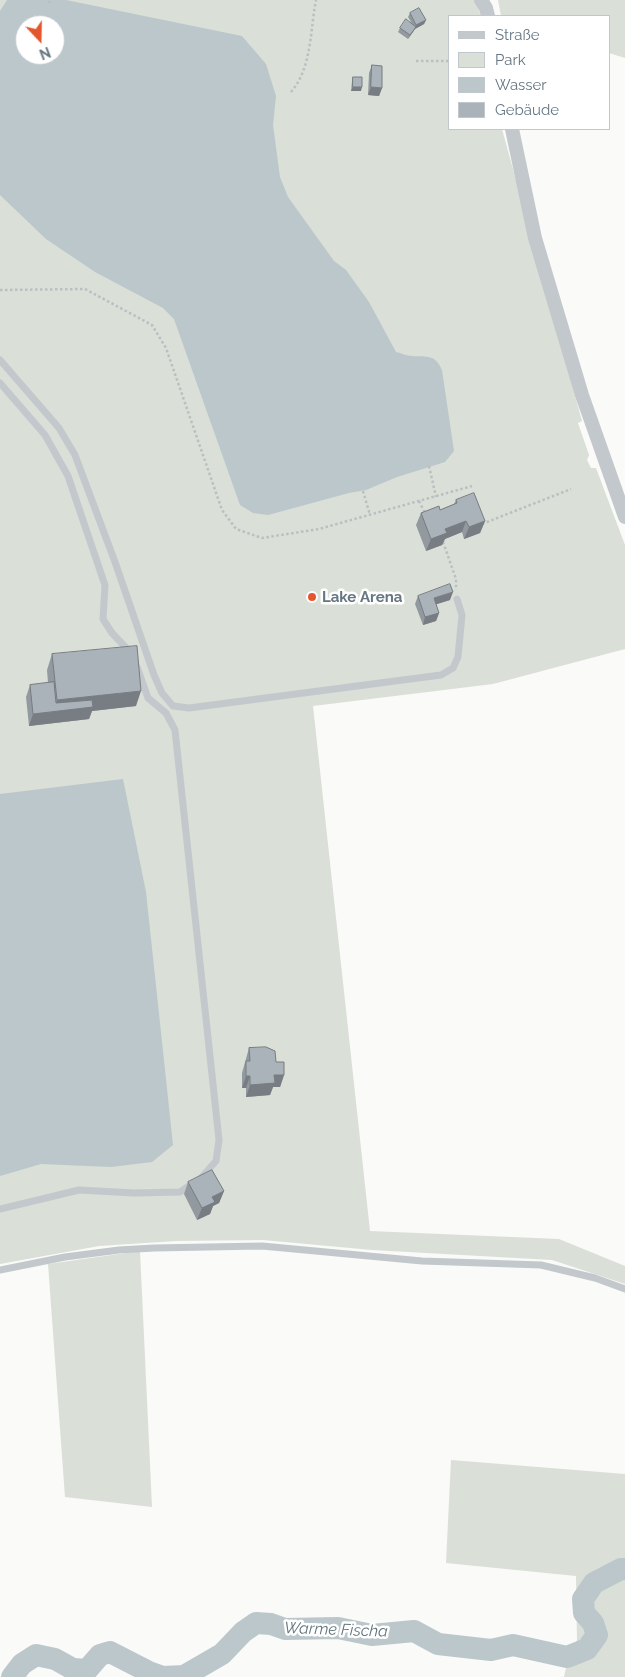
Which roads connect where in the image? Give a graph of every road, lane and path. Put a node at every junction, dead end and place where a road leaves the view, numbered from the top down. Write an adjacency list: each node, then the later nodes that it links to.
1 (316, 0): 6 (path)
2 (481, 0): 3 (street)
3 (488, 15)
4 (448, 61): 5 (path)
5 (416, 62)
6 (291, 92)
7 (512, 130): 19 (street)
8 (0, 290): 17 (path)
9 (0, 360): 22 (lane)
10 (0, 383): 23 (lane)
11 (429, 466): 15 (path)
12 (472, 486): 15 (path)
13 (571, 489): 20 (path)
14 (363, 491): 17 (path)
15 (436, 496): 16 (path)
16 (419, 501): 17 (path); 18 (path)
17 (370, 515)
18 (426, 516)
19 (625, 517)
20 (478, 525)
21 (443, 542): 22 (path)
22 (456, 599)
23 (0, 1209)
24 (0, 1270): 25 (lane)
25 (625, 1289)

